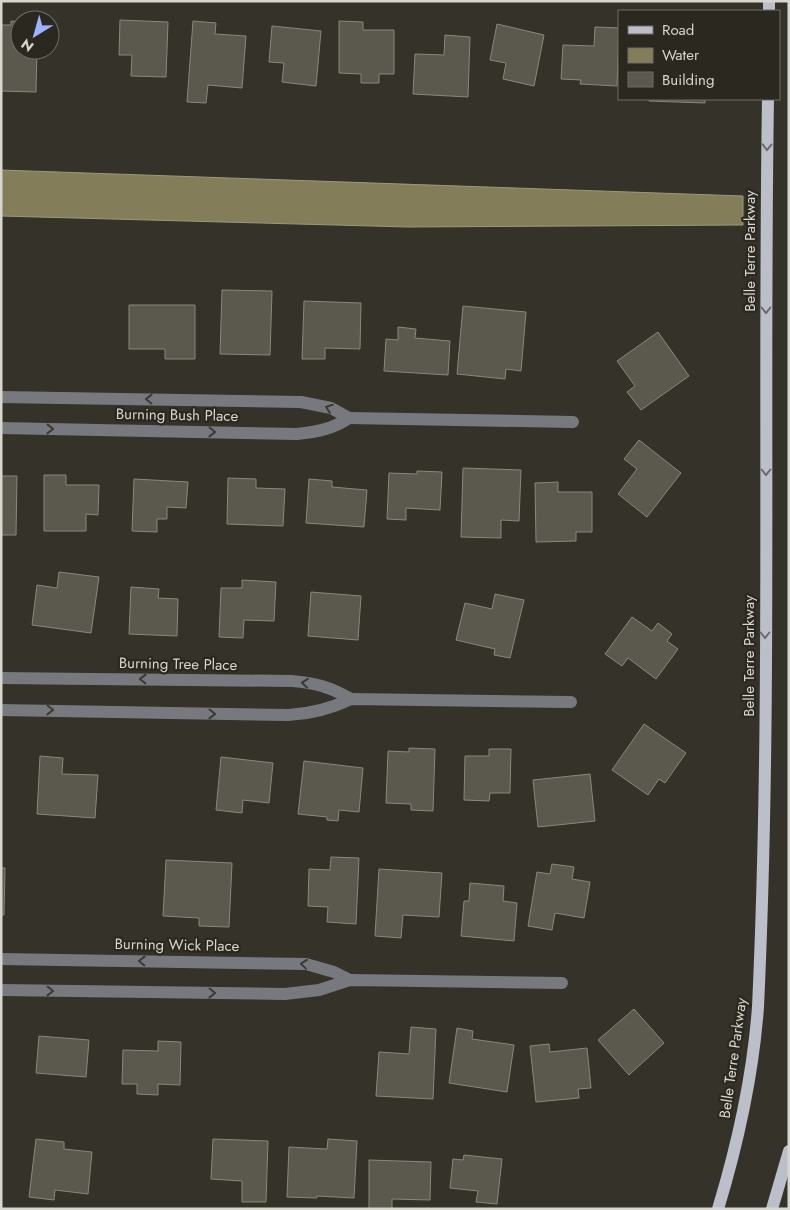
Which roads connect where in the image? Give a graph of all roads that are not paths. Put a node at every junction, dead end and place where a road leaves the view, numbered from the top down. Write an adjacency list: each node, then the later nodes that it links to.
1 (768, 100): 15 (main road, Belle Terre Parkway, one-way to 15)
2 (1, 397): 3 (street, Burning Bush Place, one-way to 2)
3 (349, 418): 4 (street, Burning Bush Place); 5 (street, Burning Bush Place, one-way to 3)
4 (573, 422)
5 (1, 428)
6 (1, 678): 7 (street, Burning Tree Place, one-way to 6)
7 (351, 698): 8 (street, Burning Tree Place); 9 (street, Burning Tree Place, one-way to 7)
8 (570, 702)
9 (1, 710)
10 (1, 959): 11 (street, Burning Wick Place, one-way to 10)
11 (350, 980): 12 (street, Burning Wick Place); 13 (street, Burning Wick Place, one-way to 11)
12 (562, 983)
13 (1, 990)
14 (789, 1151): 16 (main road)
15 (718, 1209)
16 (772, 1209)

